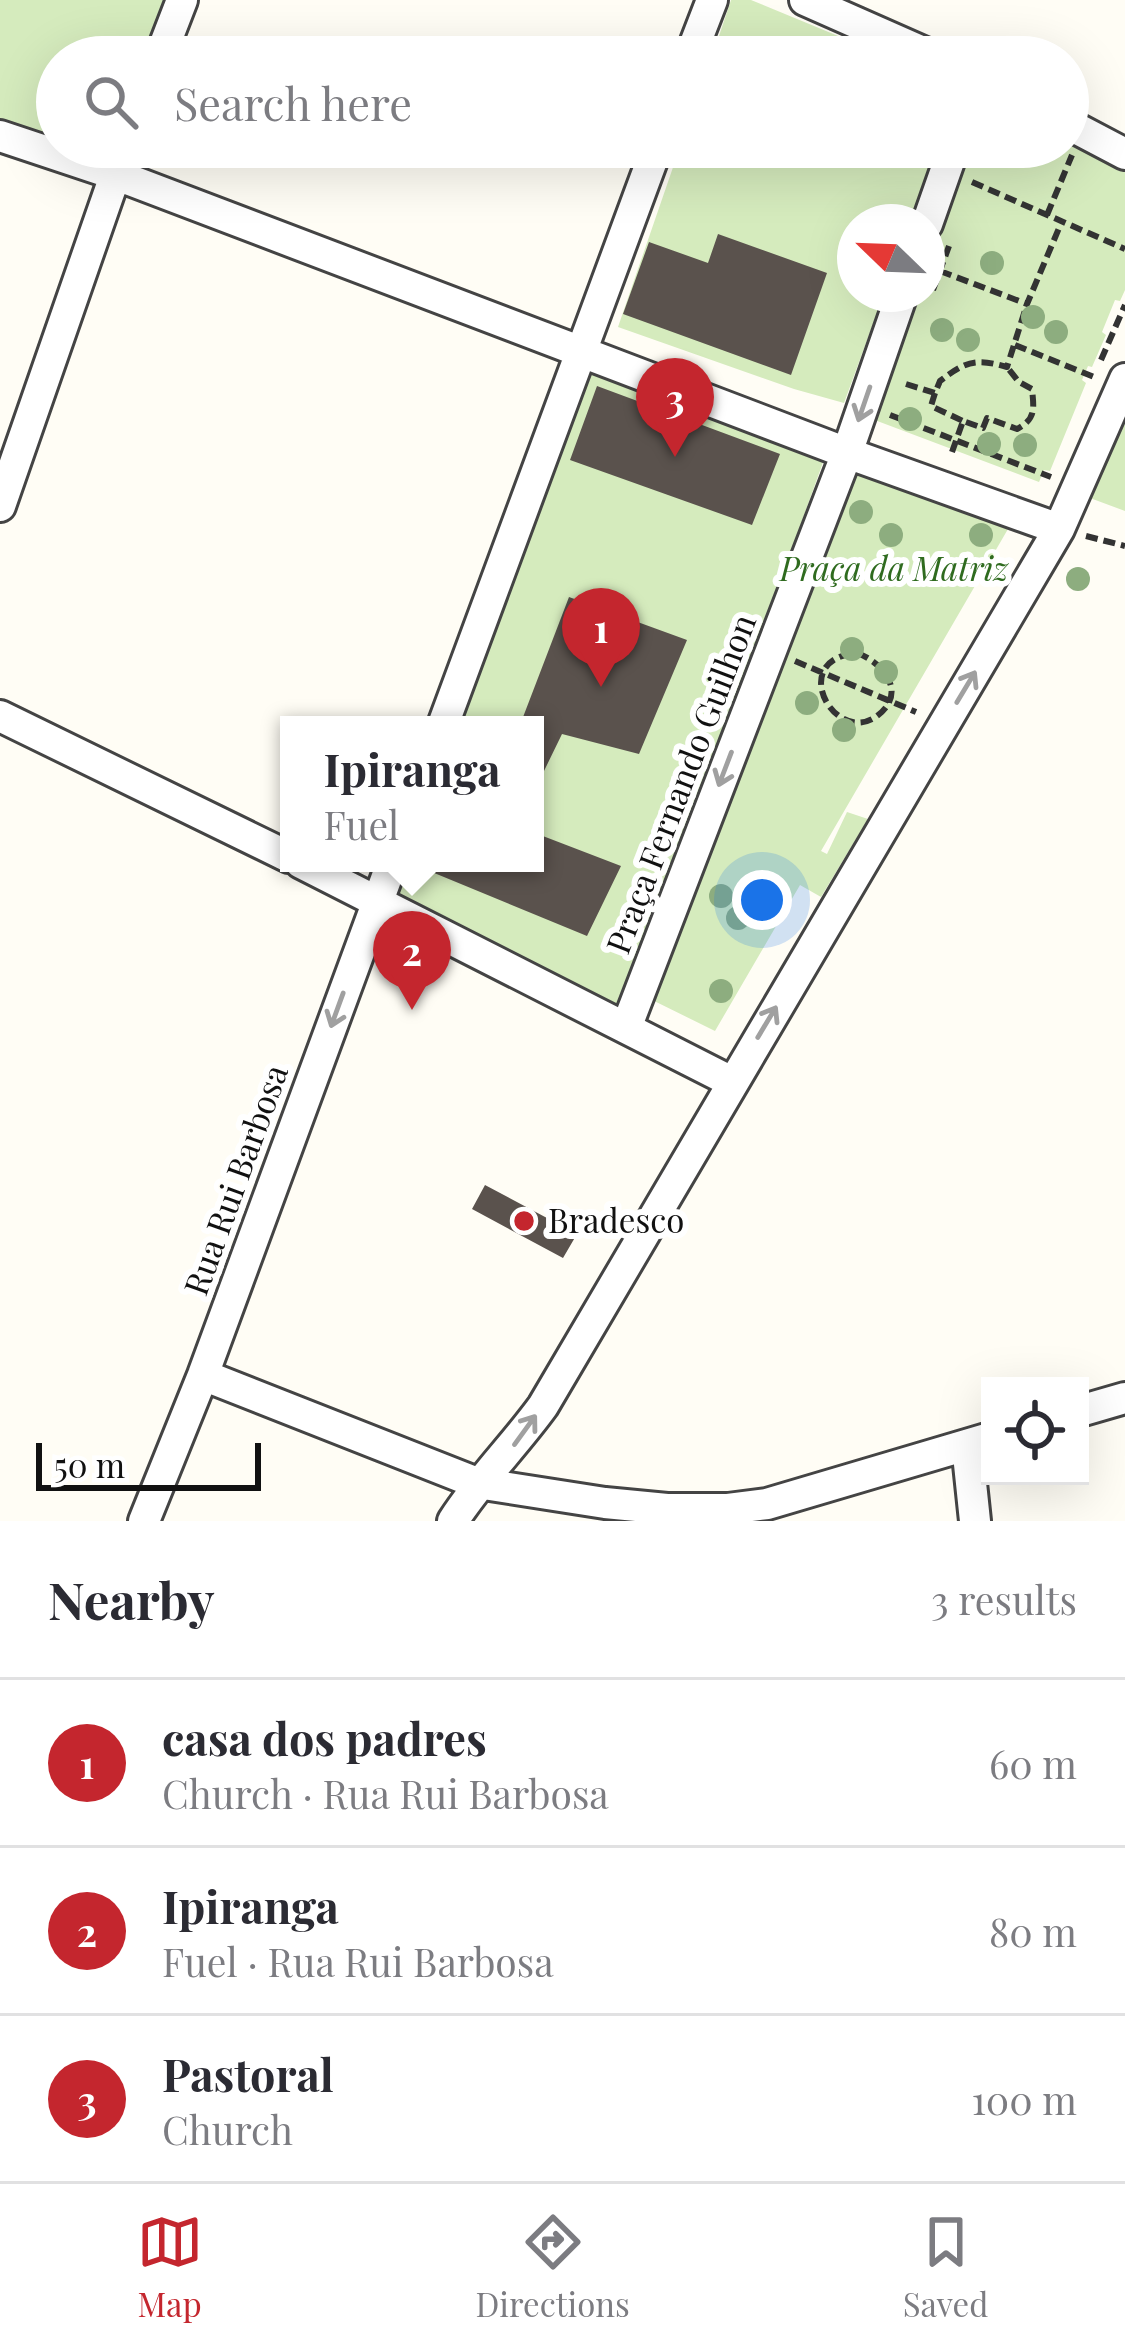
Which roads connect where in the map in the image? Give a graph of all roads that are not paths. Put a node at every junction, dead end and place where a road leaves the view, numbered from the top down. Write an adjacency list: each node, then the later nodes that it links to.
1 (182, 0): 4 (street)
2 (712, 0): 5 (street)
3 (805, 0): 6 (street)
4 (168, 36)
5 (699, 36)
6 (886, 36)
7 (0, 136): 8 (street)
8 (36, 143)
9 (1089, 144): 10 (street)
10 (1125, 154)
11 (116, 168): 20 (street)
12 (138, 168): 17 (street)
13 (649, 168): 17 (street)
14 (962, 168): 15 (street)
15 (945, 214)
16 (909, 312): 19 (street, Praça Fernando Guilhon, one-way to 19)
17 (582, 351): 19 (street); 23 (street)
18 (1125, 379): 21 (street)
19 (847, 453): 21 (street); 28 (street, Praça Fernando Guilhon, one-way to 28)
20 (0, 506)
21 (1059, 529): 29 (street, one-way to 21)
22 (0, 716): 24 (street)
23 (446, 716)
24 (280, 853)
25 (320, 872): 27 (street)
26 (389, 872): 27 (street, Rua Rui Barbosa)
27 (378, 900): 28 (street); 30 (street, Rua Rui Barbosa, one-way to 30)
28 (626, 1028): 29 (street)
29 (732, 1082): 34 (street, one-way to 29)
30 (202, 1375): 34 (street); 35 (street, Rua Rui Barbosa)
31 (1125, 1398): 32 (street)
32 (1089, 1409)
33 (979, 1442): 34 (street); 37 (street)
34 (477, 1483): 36 (street)
35 (144, 1521)
36 (453, 1521)
37 (975, 1521)

